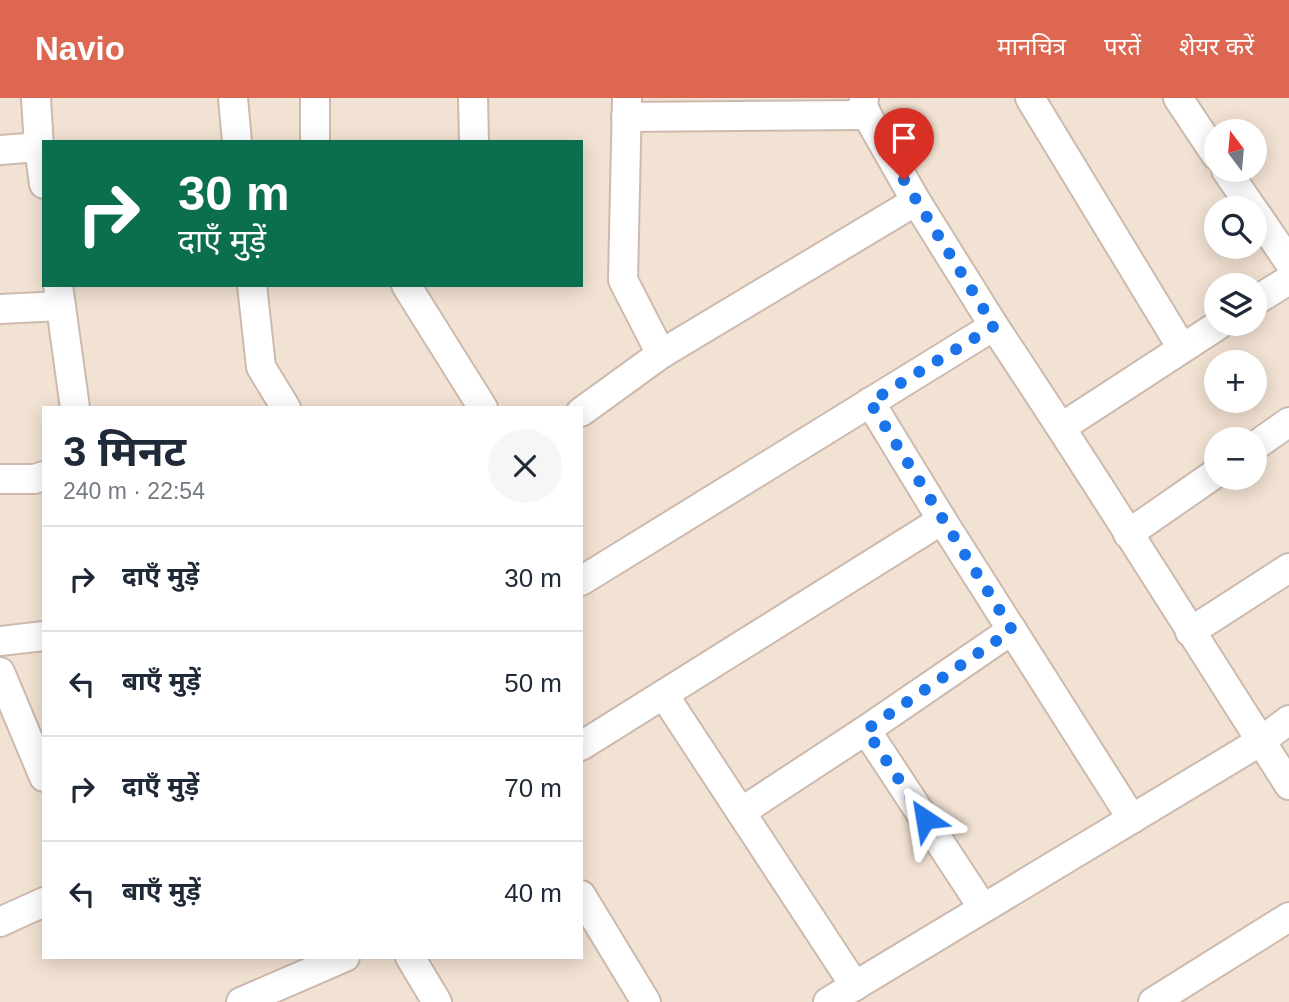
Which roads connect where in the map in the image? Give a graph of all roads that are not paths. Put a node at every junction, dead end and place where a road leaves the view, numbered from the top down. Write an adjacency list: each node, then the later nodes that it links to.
1 (36, 98): 13 (street)
2 (233, 98): 10 (street)
3 (315, 98): 11 (street)
4 (473, 98): 12 (street)
5 (1030, 98): 27 (street)
6 (1178, 98): 9 (street)
7 (865, 107): 8 (street); 16 (street)
8 (626, 108): 28 (street)
9 (1204, 137)
10 (237, 140)
11 (315, 140)
12 (474, 140)
13 (38, 147): 14 (street); 15 (street)
14 (0, 150)
15 (42, 172)
16 (916, 201): 25 (street); 28 (street)
17 (1267, 229): 18 (street)
18 (1289, 262)
19 (1289, 280): 22 (street)
20 (252, 287): 31 (street)
21 (408, 287): 32 (street)
22 (1267, 294)
23 (59, 296): 24 (street); 30 (street)
24 (0, 309)
25 (994, 326): 29 (street); 35 (street)
26 (1204, 334): 27 (street)
27 (1182, 348): 35 (street)
28 (661, 354): 33 (street)
29 (870, 402): 40 (street); 42 (street)
30 (75, 406)
31 (285, 406)
32 (482, 406)
33 (583, 411)
34 (1289, 422): 36 (street)
35 (1062, 427): 41 (street)
36 (1267, 438)
37 (42, 476): 38 (street)
38 (0, 480)
39 (1204, 480): 41 (street)
40 (942, 520): 44 (street); 49 (street)
41 (1128, 534): 45 (street)
42 (586, 568)
43 (1289, 568): 45 (street)
44 (1012, 630): 51 (street); 57 (street)
45 (1190, 632): 52 (street)
46 (42, 636): 47 (street)
47 (0, 641)
48 (0, 672): 54 (street)
49 (664, 695): 53 (street); 56 (street)
50 (1289, 720): 52 (street)
51 (866, 730): 56 (street); 60 (street)
52 (1261, 741): 55 (street); 57 (street)
53 (583, 745)
54 (42, 772)
55 (1289, 785)
56 (741, 812): 65 (street)
57 (1132, 819): 60 (street)
58 (583, 898): 69 (street)
59 (42, 903): 62 (street)
60 (984, 908): 65 (street)
61 (1289, 917): 66 (street)
62 (0, 922)
63 (340, 959): 67 (street)
64 (411, 959): 68 (street)
65 (855, 986): 70 (street)
66 (1185, 994): 71 (street)
67 (241, 1002)
68 (438, 1002)
69 (646, 1002)
70 (828, 1002)
71 (1153, 1002)

